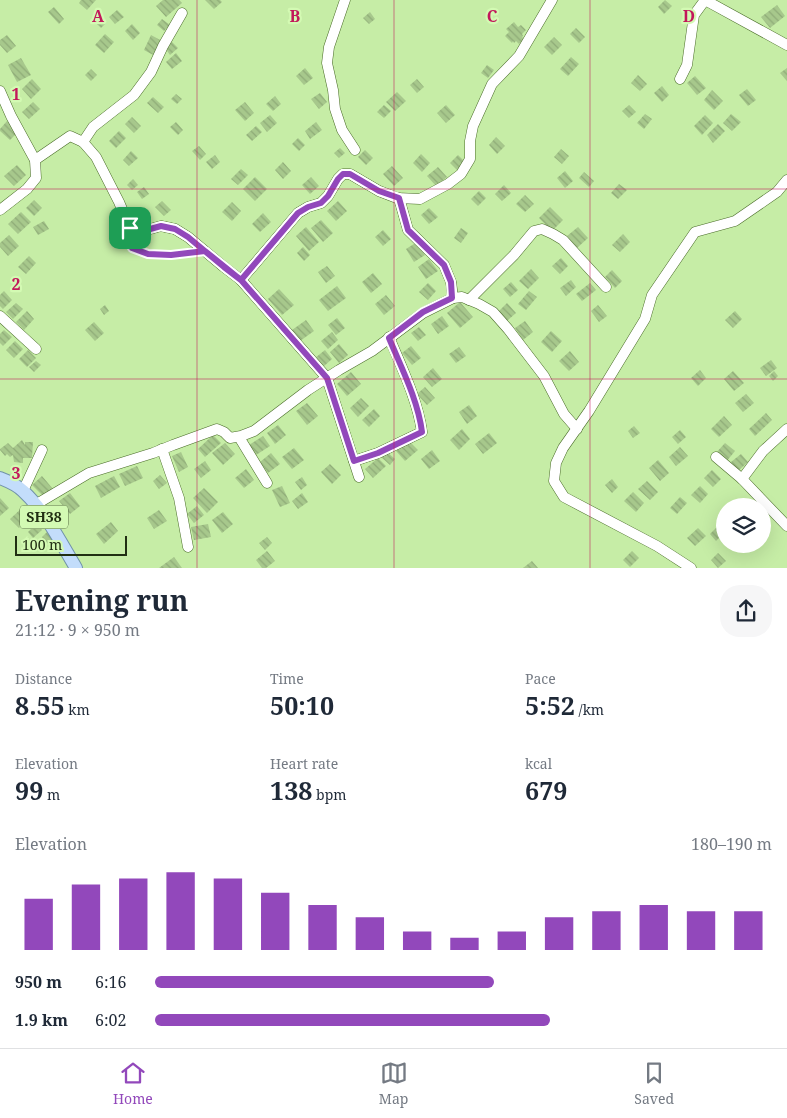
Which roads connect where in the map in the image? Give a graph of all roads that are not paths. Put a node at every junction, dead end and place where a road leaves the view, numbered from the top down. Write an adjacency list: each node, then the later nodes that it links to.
1 (345, 0): 9 (street)
2 (552, 0): 12 (street)
3 (705, 0): 5 (street); 6 (street)
4 (182, 13): 8 (street)
5 (787, 45)
6 (680, 79)
7 (0, 91): 10 (street)
8 (83, 142): 10 (street); 14 (street)
9 (355, 150)
10 (35, 160): 13 (street)
11 (787, 180): 22 (street)
12 (399, 198): 14 (street); 16 (street)
13 (0, 210)
14 (241, 280): 21 (street)
15 (606, 287): 17 (street)
16 (452, 298): 17 (street); 19 (street)
17 (469, 300): 22 (street)
18 (0, 316): 20 (street)
19 (389, 338): 21 (street); 28 (street)
20 (36, 349)
21 (327, 378): 24 (street); 28 (street)
22 (577, 428): 38 (street)
23 (787, 429): 31 (street)
24 (239, 437): 25 (street); 32 (street)
25 (162, 449): 34 (street); 36 (street)
26 (42, 450): 33 (street)
27 (716, 456): 31 (street)
28 (354, 461): 29 (street)
29 (359, 477)
30 (0, 478): 33 (main road, SH38)
31 (742, 479): 35 (street)
32 (267, 483)
33 (23, 491): 34 (main road, SH38)
34 (36, 505): 37 (main road, SH38)
35 (787, 526)
36 (188, 547)
37 (76, 568)
38 (691, 568)

